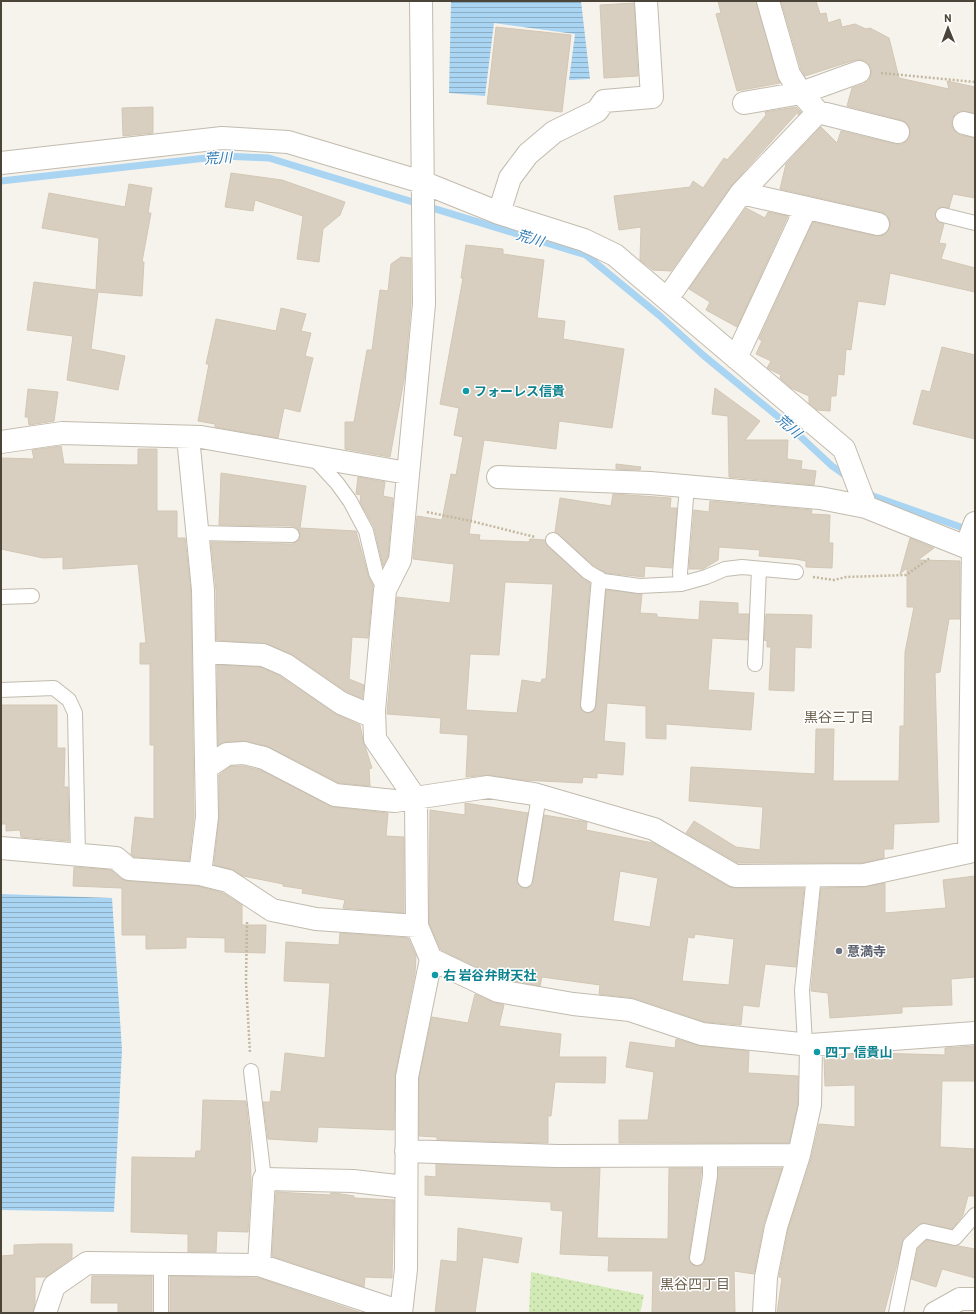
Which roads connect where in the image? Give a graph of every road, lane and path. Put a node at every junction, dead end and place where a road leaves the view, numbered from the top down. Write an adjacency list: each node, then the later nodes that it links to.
1 (421, 1): 12 (street)
2 (646, 1): 14 (street)
3 (768, 1): 6 (street)
4 (859, 72): 5 (path); 6 (street)
5 (975, 82)
6 (801, 93): 7 (street); 8 (street)
7 (744, 103)
8 (818, 112): 9 (street); 11 (street)
9 (898, 132)
10 (1, 164): 12 (street)
11 (741, 192): 13 (street); 18 (street)
12 (422, 198): 14 (street); 23 (street)
13 (806, 208): 17 (street); 19 (street)
14 (499, 213): 18 (street)
15 (943, 215): 16 (lane)
16 (975, 223)
17 (878, 224)
18 (666, 299): 19 (street)
19 (736, 358): 26 (street)
20 (188, 437): 21 (street); 22 (street); 28 (street)
21 (1, 442)
22 (312, 456): 23 (street); 36 (lane)
23 (407, 473): 27 (street)
24 (498, 476): 25 (street)
25 (687, 486): 26 (street); 35 (lane)
26 (863, 500): 31 (street)
27 (404, 507): 30 (path); 36 (street)
28 (197, 533): 29 (lane); 39 (street)
29 (292, 535)
30 (553, 540): 34 (lane)
31 (968, 540): 33 (path); 48 (street)
32 (759, 569): 33 (lane); 35 (lane); 40 (lane)
33 (796, 572)
34 (599, 578): 35 (lane); 42 (lane)
35 (681, 584)
36 (385, 590): 43 (street)
37 (32, 596): 38 (lane)
38 (1, 597)
39 (204, 652): 43 (street); 44 (street)
40 (754, 664)
41 (1, 690): 49 (lane)
42 (588, 705)
43 (374, 717): 46 (street)
44 (206, 768): 46 (street); 50 (street)
45 (539, 796): 46 (street); 51 (street); 52 (lane)
46 (416, 799): 54 (street)
47 (1, 848): 49 (street)
48 (972, 851): 51 (street)
49 (78, 855): 50 (street)
50 (200, 874): 53 (street)
51 (814, 875): 57 (lane)
52 (525, 880)
53 (248, 894): 54 (street); 58 (path)
54 (417, 926): 55 (street)
55 (431, 959): 57 (street); 59 (street)
56 (975, 1033): 57 (street)
57 (808, 1044): 61 (street)
58 (251, 1071): 62 (lane)
59 (406, 1151): 60 (street); 63 (street)
60 (710, 1155): 61 (street); 65 (lane)
61 (799, 1155): 72 (street)
62 (264, 1179): 63 (street); 67 (street)
63 (406, 1187): 69 (street)
64 (975, 1215): 73 (lane)
65 (697, 1258)
66 (161, 1264): 67 (street); 70 (street); 71 (lane)
67 (259, 1265): 69 (street)
68 (975, 1299): 74 (street)
69 (401, 1312)
70 (45, 1313)
71 (161, 1313)
72 (764, 1313)
73 (896, 1313)
74 (935, 1313)

